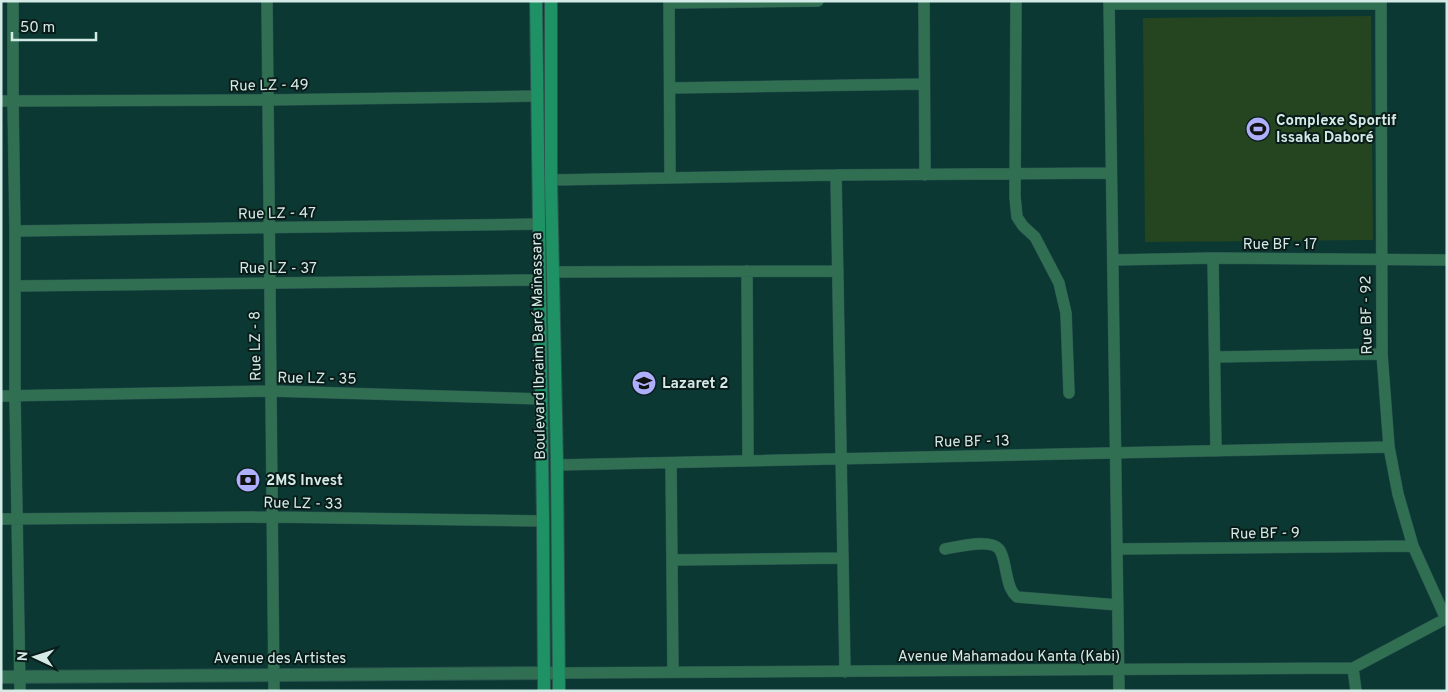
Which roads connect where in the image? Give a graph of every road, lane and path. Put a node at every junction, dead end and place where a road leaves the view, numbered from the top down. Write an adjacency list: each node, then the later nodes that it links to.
1 (13, 1): 15 (street)
2 (267, 1): 14 (street, Rue LZ - 8)
3 (536, 1): 13 (main road, Boulevard Ibraim Baré Maïnassara)
4 (551, 1): 21 (main road, Boulevard Ibraim Baré Maïnassara)
5 (818, 1): 8 (street)
6 (924, 1): 11 (street)
7 (1016, 1): 17 (street)
8 (669, 2): 12 (street)
9 (1381, 2): 10 (street); 27 (street, Rue BF - 92)
10 (1109, 3): 16 (street)
11 (924, 84): 12 (street); 19 (street)
12 (670, 88): 20 (street)
13 (538, 96): 14 (street, Rue LZ - 49); 22 (main road, Boulevard Ibraim Baré Maïnassara)
14 (267, 100): 15 (street, Rue LZ - 49); 23 (street, Rue LZ - 8)
15 (7, 101): 24 (street)
16 (1111, 173): 17 (street); 26 (street)
17 (1016, 174): 19 (street); 38 (street)
18 (836, 175): 19 (street); 20 (street); 29 (street)
19 (925, 175)
20 (670, 178): 21 (street)
21 (551, 180): 30 (main road, Boulevard Ibraim Baré Maïnassara)
22 (539, 224): 23 (street, Rue LZ - 47); 32 (main road, Boulevard Ibraim Baré Maïnassara)
23 (269, 228): 24 (street, Rue LZ - 47); 33 (street, Rue LZ - 8)
24 (15, 231): 34 (street)
25 (1213, 258): 26 (street, Rue BF - 17); 27 (street, Rue BF - 17); 36 (street)
26 (1113, 260): 44 (street)
27 (1381, 260): 28 (street, Rue BF - 17); 35 (street, Rue BF - 92)
28 (1447, 260)
29 (838, 271): 31 (street); 45 (street)
30 (552, 272): 31 (street); 48 (main road, Boulevard Ibraim Baré Maïnassara)
31 (747, 272): 46 (street)
32 (540, 280): 33 (street, Rue LZ - 37); 41 (main road, Boulevard Ibraim Baré Maïnassara)
33 (270, 283): 34 (street, Rue LZ - 37); 37 (street, Rue LZ - 8)
34 (15, 286): 40 (street)
35 (1382, 354): 36 (street); 42 (street, Rue BF - 92)
36 (1215, 357): 43 (street)
37 (271, 391): 40 (street, Rue LZ - 35); 41 (street, Rue LZ - 35); 49 (street, Rue LZ - 8)
38 (1069, 393)
39 (1, 396): 40 (street, Rue LZ - 35)
40 (15, 397): 50 (street)
41 (542, 399): 52 (main road, Boulevard Ibraim Baré Maïnassara)
42 (1389, 447): 43 (street, Rue BF - 13); 53 (street, Rue BF - 92)
43 (1216, 451): 44 (street, Rue BF - 13)
44 (1116, 453): 45 (street, Rue BF - 13); 55 (street)
45 (841, 459): 46 (street, Rue BF - 13); 56 (street)
46 (748, 461): 47 (street, Rue BF - 13)
47 (671, 463): 48 (street, Rue BF - 13); 57 (street)
48 (556, 465): 65 (main road, Boulevard Ibraim Baré Maïnassara)
49 (272, 517): 50 (street, Rue LZ - 33); 52 (street, Rue LZ - 33); 66 (street, Rue LZ - 8)
50 (16, 518): 51 (street, Rue LZ - 33); 68 (street)
51 (1, 519)
52 (544, 522): 64 (main road, Boulevard Ibraim Baré Maïnassara)
53 (1413, 546): 55 (street, Rue BF - 9); 59 (street, Rue BF - 92)
54 (945, 549): 58 (street)
55 (1117, 549): 58 (street)
56 (843, 558): 57 (street); 63 (street)
57 (672, 560): 62 (street)
58 (1118, 605): 61 (street)
59 (1446, 618): 60 (street, Avenue Mahamadou Kanta (Kabi))
60 (1353, 668): 61 (street, Avenue Mahamadou Kanta (Kabi)); 74 (street)
61 (1119, 670): 63 (street, Avenue Mahamadou Kanta (Kabi)); 73 (street)
62 (673, 672): 63 (street, Avenue Mahamadou Kanta (Kabi)); 65 (street, Avenue Mahamadou Kanta (Kabi))
63 (845, 672)
64 (544, 673): 65 (street, Avenue des Artistes); 66 (street, Avenue des Artistes); 71 (main road, Boulevard Ibraim Baré Maïnassara)
65 (559, 673): 72 (main road, Boulevard Ibraim Baré Maïnassara)
66 (274, 675): 68 (street, Avenue des Artistes); 70 (street, Rue LZ - 8)
67 (1, 676): 68 (street, Avenue des Artistes)
68 (20, 677): 69 (street)
69 (20, 691)
70 (274, 691)
71 (544, 691)
72 (559, 691)
73 (1119, 691)
74 (1356, 691)

